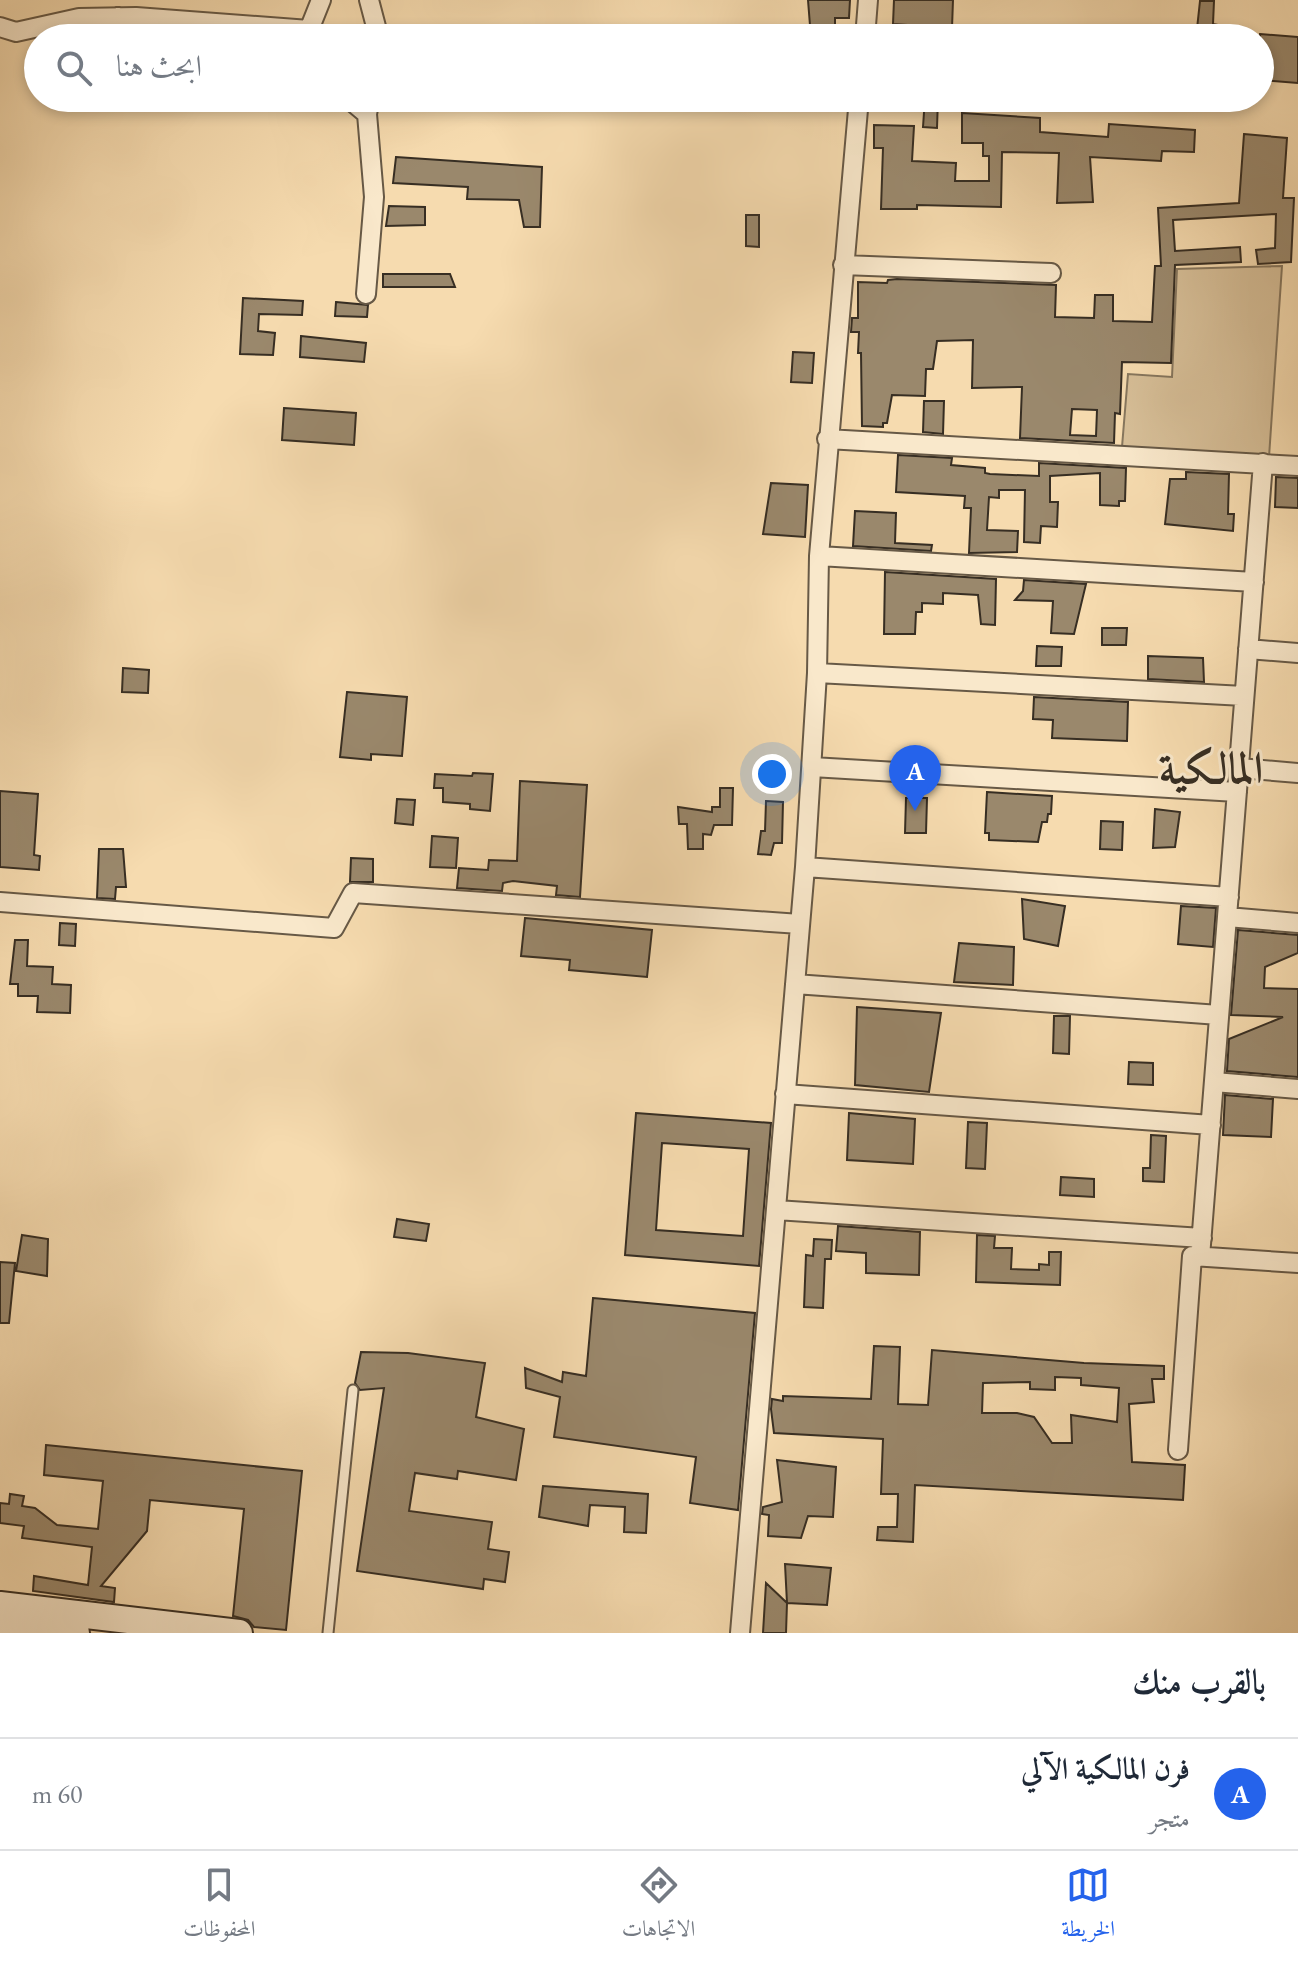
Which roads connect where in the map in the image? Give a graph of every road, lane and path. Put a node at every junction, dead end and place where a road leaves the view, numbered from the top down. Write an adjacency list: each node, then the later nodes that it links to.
1 (321, 0): 8 (street)
2 (369, 0): 9 (street)
3 (868, 0): 10 (street)
4 (118, 17): 5 (street); 6 (street); 7 (street)
5 (52, 24)
6 (127, 24)
7 (221, 24)
8 (311, 24)
9 (375, 24)
10 (866, 24)
11 (0, 27): 12 (street)
12 (24, 30)
13 (368, 112): 17 (street)
14 (858, 112): 15 (street)
15 (843, 265): 16 (street); 18 (street)
16 (1051, 273)
17 (366, 294)
18 (827, 439): 19 (street); 21 (street)
19 (1263, 463): 20 (street); 22 (street)
20 (1298, 466)
21 (819, 556): 22 (street); 25 (street)
22 (1254, 582): 23 (street)
23 (1248, 649): 24 (street); 26 (street)
24 (1298, 653)
25 (817, 673): 26 (street); 27 (street)
26 (1244, 696): 28 (street)
27 (812, 767): 30 (street); 31 (street)
28 (1239, 768): 29 (street); 30 (street)
29 (1298, 773)
30 (1237, 792): 32 (street)
31 (805, 867): 32 (street); 36 (street)
32 (1229, 897): 34 (street)
33 (0, 902): 36 (street)
34 (1227, 917): 35 (street); 38 (street)
35 (1298, 923)
36 (800, 924): 37 (street)
37 (795, 984): 38 (street); 41 (street)
38 (1219, 1015): 39 (street)
39 (1214, 1082): 40 (street); 42 (street)
40 (1298, 1089)
41 (785, 1094): 42 (street); 43 (street)
42 (1211, 1125): 44 (street)
43 (776, 1210): 44 (street); 54 (street)
44 (1201, 1247): 45 (street); 47 (street)
45 (1298, 1263)
46 (353, 1390): 53 (lane)
47 (1178, 1450)
48 (0, 1605): 50 (main road)
49 (0, 1624): 51 (main road)
50 (123, 1626): 52 (main road)
51 (76, 1633)
52 (239, 1633)
53 (328, 1633)
54 (740, 1633)

